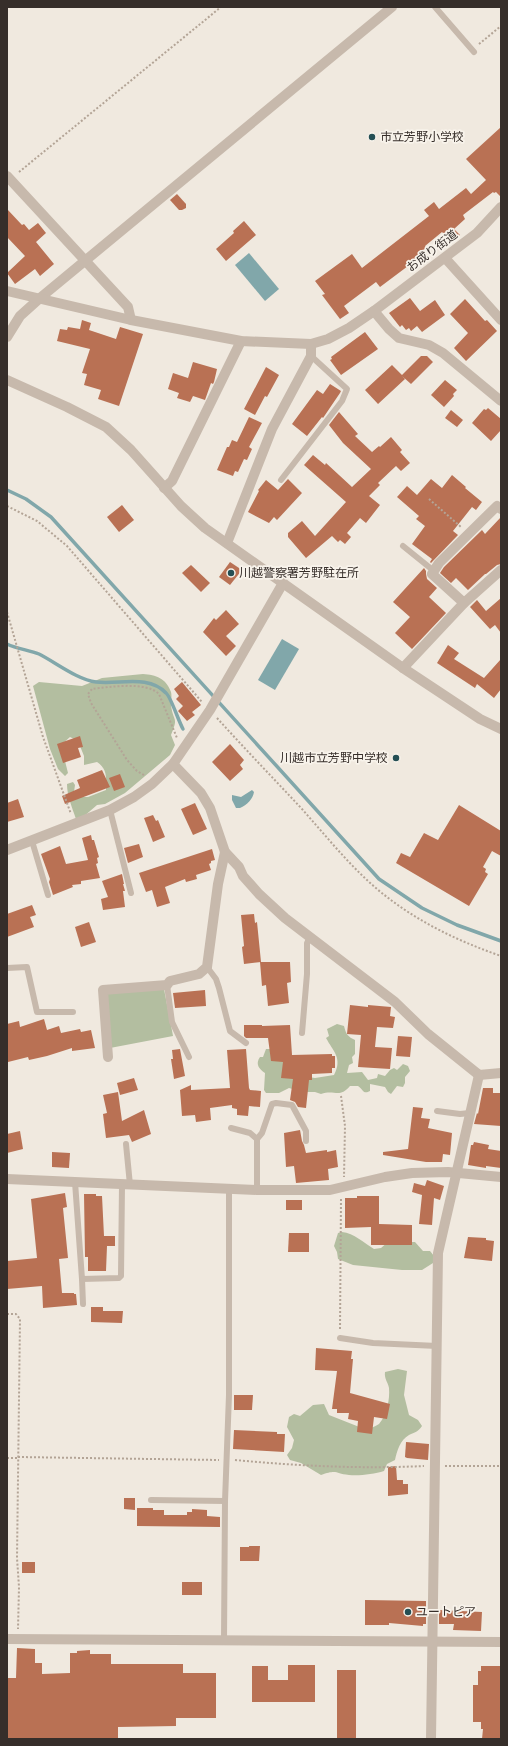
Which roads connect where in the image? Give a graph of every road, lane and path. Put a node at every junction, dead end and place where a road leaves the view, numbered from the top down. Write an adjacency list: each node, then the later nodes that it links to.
1 (221, 7): 6 (path)
2 (392, 7): 9 (street)
3 (435, 7): 5 (lane)
4 (501, 26): 5 (path)
5 (473, 51)
6 (9, 178): 9 (street)
7 (501, 207): 8 (street, お成り街道)
8 (445, 258): 12 (street, お成り街道); 14 (street)
9 (85, 260): 11 (street); 13 (street)
10 (7, 291): 11 (street, お成り街道)
11 (40, 298): 13 (street, お成り街道); 15 (street)
12 (374, 311): 17 (street, お成り街道); 20 (street)
13 (131, 320): 16 (street, お成り街道)
14 (501, 320)
15 (7, 337)
16 (241, 341): 17 (street, お成り街道); 22 (street)
17 (311, 344): 18 (street)
18 (311, 356): 21 (lane); 27 (street)
19 (7, 380): 22 (street)
20 (501, 400)
21 (281, 480)
22 (164, 488): 27 (street)
23 (429, 499): 26 (path)
24 (7, 506): 35 (path)
25 (501, 509): 26 (street)
26 (469, 534): 30 (street)
27 (227, 543): 31 (street)
28 (403, 546): 30 (lane)
29 (501, 570): 32 (street)
30 (434, 571): 32 (street)
31 (283, 582): 34 (street); 35 (street)
32 (464, 603): 34 (street)
33 (7, 612): 41 (path)
34 (403, 668): 36 (street)
35 (210, 709): 37 (street); 48 (path)
36 (501, 729)
37 (186, 748): 38 (street); 39 (path)
38 (173, 764): 39 (street); 44 (street)
39 (155, 782): 40 (street)
40 (110, 810): 41 (street); 45 (lane)
41 (74, 824): 42 (street)
42 (32, 842): 43 (street); 46 (lane)
43 (7, 850)
44 (225, 852): 47 (street); 49 (street)
45 (131, 893)
46 (48, 895)
47 (310, 937): 53 (lane); 58 (street)
48 (501, 956)
49 (207, 967): 51 (street); 54 (lane)
50 (7, 968): 52 (lane)
51 (167, 985): 55 (street); 56 (lane)
52 (73, 1012)
53 (302, 1033)
54 (246, 1043)
55 (108, 1057)
56 (188, 1057)
57 (501, 1073): 58 (street)
58 (479, 1075): 61 (street)
59 (341, 1096): 71 (path)
60 (437, 1111): 61 (lane)
61 (470, 1112): 66 (street)
62 (231, 1128): 63 (lane)
63 (257, 1139): 64 (lane); 73 (lane)
64 (306, 1141)
65 (126, 1144): 70 (lane)
66 (457, 1173): 67 (street); 71 (street); 78 (street)
67 (501, 1177)
68 (7, 1179): 69 (street)
69 (75, 1182): 70 (street); 74 (lane)
70 (126, 1185): 72 (street); 74 (lane)
71 (343, 1187): 73 (street); 77 (path)
72 (230, 1189): 73 (street); 81 (lane)
73 (257, 1190)
74 (82, 1279): 75 (lane)
75 (83, 1304)
76 (7, 1314): 80 (path)
77 (340, 1338): 78 (lane)
78 (436, 1346): 82 (street)
79 (7, 1458): 80 (path)
80 (18, 1458): 81 (path); 86 (path)
81 (226, 1460): 82 (path); 85 (lane)
82 (436, 1466): 83 (path); 88 (street)
83 (501, 1466)
84 (151, 1500): 85 (lane)
85 (225, 1501): 87 (lane)
86 (12, 1639): 87 (street)
87 (224, 1641): 88 (street)
88 (432, 1642): 89 (street); 90 (street)
89 (501, 1642)
90 (431, 1739)

